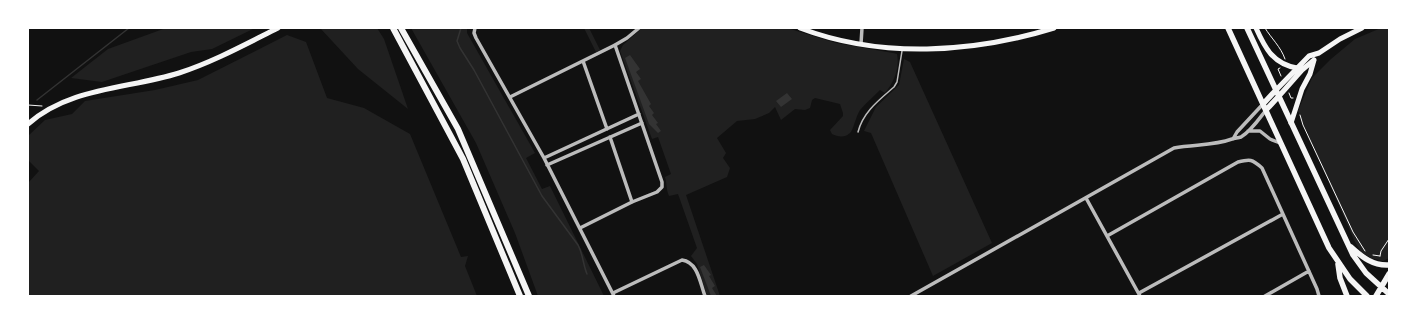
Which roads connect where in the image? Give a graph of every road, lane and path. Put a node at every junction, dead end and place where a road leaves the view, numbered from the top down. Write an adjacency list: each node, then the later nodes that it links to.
1 (278, 28): 33 (main road)
2 (393, 28): 59 (highway)
3 (401, 28): 60 (highway)
4 (475, 28): 24 (street)
5 (639, 28): 15 (street)
6 (800, 28): 14 (main road)
7 (862, 28): 14 (street)
8 (1054, 28): 16 (main road)
9 (1228, 28): 26 (main road)
10 (1247, 28): 23 (main road)
11 (1256, 28): 20 (main road)
12 (1265, 28): 20 (path)
13 (1362, 28): 17 (main road)
14 (861, 44): 16 (main road)
15 (615, 45): 19 (street); 30 (street)
16 (903, 49): 36 (lane)
17 (1319, 53): 18 (main road); 21 (main road)
18 (1314, 60): 23 (main road); 32 (main road)
19 (583, 61): 24 (street); 34 (street)
20 (1283, 64): 21 (main road); 22 (path)
21 (1297, 68): 23 (main road)
22 (1278, 69)
23 (1278, 93): 26 (main road); 28 (main road); 32 (main road)
24 (510, 97): 40 (street)
25 (29, 104): 27 (path)
26 (1263, 104): 28 (main road); 38 (street)
27 (46, 106)
28 (1266, 110): 35 (street); 39 (main road)
29 (1300, 113): 49 (path)
30 (639, 114): 31 (street); 34 (street)
31 (642, 123): 37 (street); 43 (street)
32 (1291, 123): 48 (main road)
33 (28, 124)
34 (607, 129): 40 (street)
35 (1248, 131): 38 (street); 39 (street)
36 (858, 132)
37 (610, 137): 41 (street); 43 (street)
38 (1232, 139): 42 (street)
39 (1282, 143): 51 (main road)
40 (544, 158): 41 (street)
41 (547, 165): 45 (street)
42 (1086, 198): 46 (street); 62 (street)
43 (632, 202): 45 (street)
44 (1283, 214): 46 (street); 53 (street); 58 (street)
45 (580, 228): 57 (street)
46 (1107, 236): 58 (street)
47 (1389, 239): 50 (path)
48 (1350, 246): 52 (main road); 55 (main road)
49 (1367, 252)
50 (1369, 254)
51 (1338, 263): 65 (main road); 66 (main road)
52 (1389, 265)
53 (1309, 271): 63 (street); 64 (street)
54 (1389, 274): 55 (main road)
55 (1382, 287): 56 (main road); 67 (main road)
56 (1389, 294)
57 (613, 295): 61 (street)
58 (1140, 295)
59 (520, 296)
60 (529, 296)
61 (705, 296)
62 (911, 296)
63 (1265, 296)
64 (1319, 296)
65 (1347, 296)
66 (1367, 296)
67 (1376, 296)

